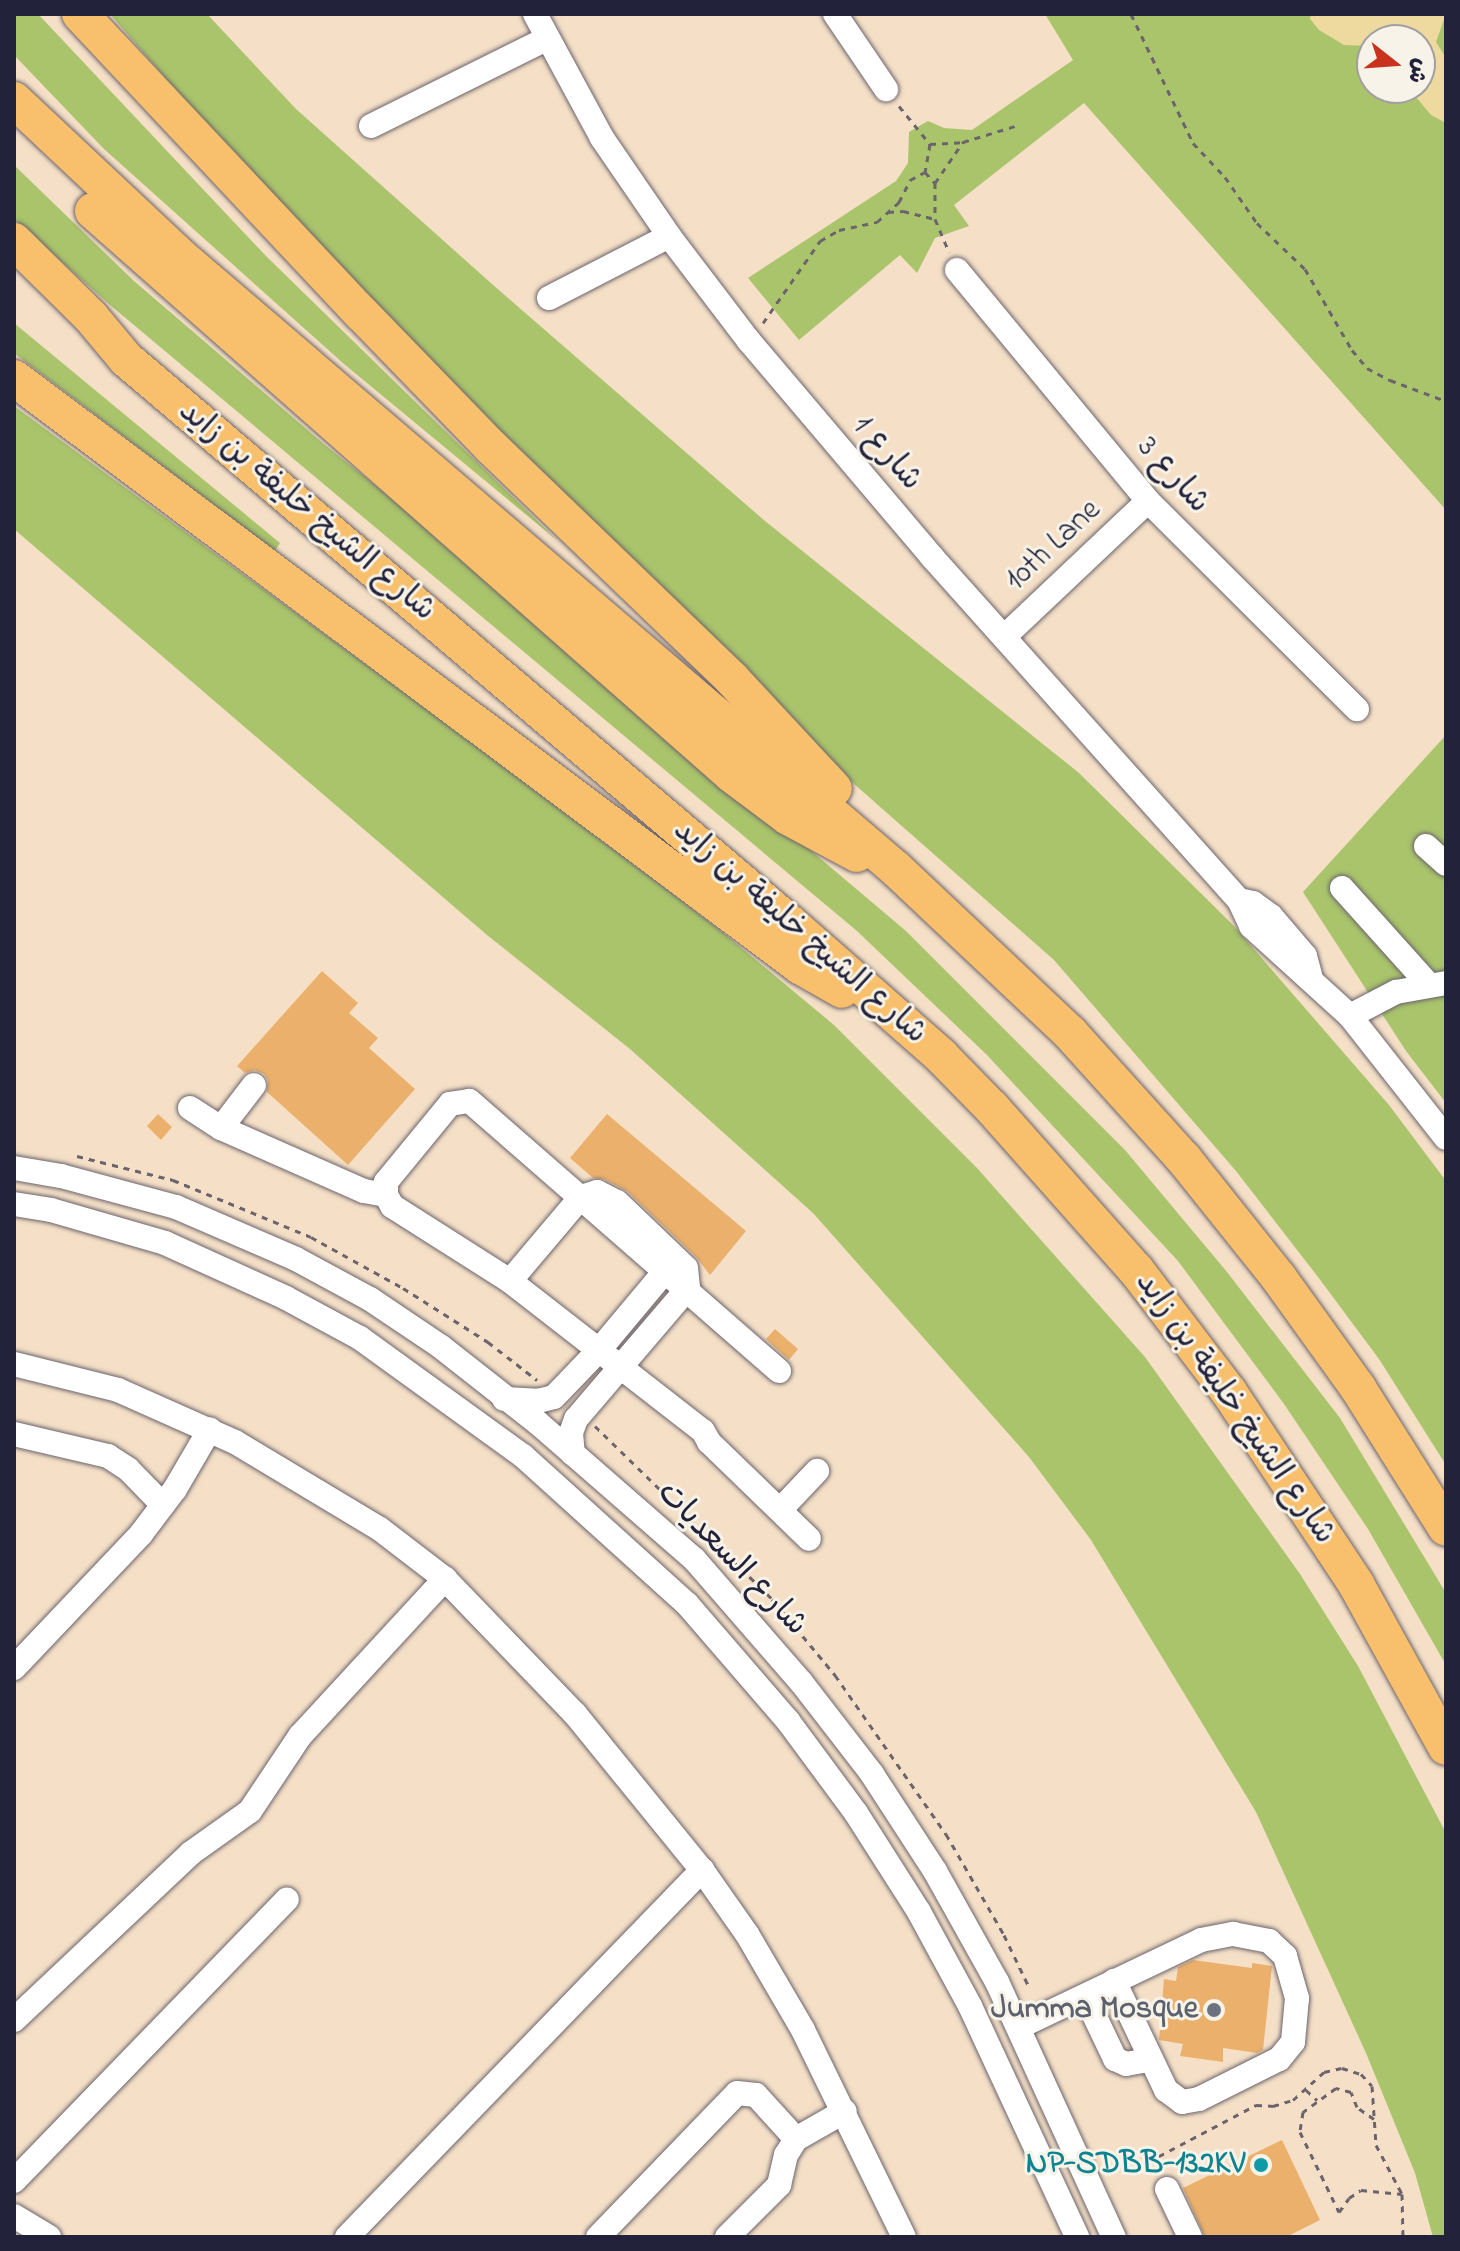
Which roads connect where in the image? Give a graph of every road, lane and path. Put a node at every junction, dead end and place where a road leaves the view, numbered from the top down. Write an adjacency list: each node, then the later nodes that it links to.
1 (80, 14): 31 (highway)
2 (535, 14): 5 (street, شارع 1)
3 (835, 14): 6 (street)
4 (1131, 14): 25 (path)
5 (546, 39): 8 (street); 17 (street, شارع 1)
6 (886, 89): 12 (path)
7 (14, 100): 31 (highway)
8 (371, 126)
9 (1015, 126): 11 (path)
10 (14, 133): 31 (highway)
11 (963, 142): 12 (path); 14 (path)
12 (930, 144): 13 (path)
13 (925, 172): 14 (path); 15 (path)
14 (935, 183): 16 (path)
15 (888, 212): 16 (path); 22 (path)
16 (935, 219): 19 (path)
17 (669, 236): 21 (street); 22 (street, شارع 1)
18 (14, 241): 23 (highway, شارع الشيخ خليفة بن زايد)
19 (957, 270): 26 (street, شارع 3)
20 (14, 275): 23 (highway)
21 (549, 298)
22 (749, 341): 27 (street, شارع 1)
23 (126, 359): 34 (highway, شارع الشيخ خليفة بن زايد)
24 (14, 378): 34 (highway)
25 (1446, 401)
26 (1148, 501): 27 (street, 10th Lane); 28 (street, شارع 3)
27 (1004, 637): 35 (street, شارع 1)
28 (1357, 709)
29 (1426, 846): 30 (street)
30 (1446, 864)
31 (896, 869): 58 (highway)
32 (1342, 888): 33 (street)
33 (1437, 983): 35 (street)
34 (887, 1007): 62 (highway, شارع الشيخ خليفة بن زايد)
35 (1350, 1016): 39 (street, شارع 1)
36 (254, 1085): 38 (street)
37 (190, 1108): 38 (street)
38 (221, 1128): 41 (street)
39 (1446, 1138)
40 (14, 1168): 51 (street, شارع السعديات)
41 (386, 1195): 42 (street); 45 (street)
42 (581, 1197): 44 (street); 45 (street); 46 (street)
43 (14, 1204): 85 (street, شارع السعديات)
44 (666, 1270): 46 (street); 47 (street)
45 (510, 1281): 47 (street)
46 (688, 1288): 49 (street); 50 (street)
47 (600, 1349): 49 (street); 51 (street)
48 (14, 1364): 52 (street)
49 (622, 1366): 54 (street); 57 (street)
50 (773, 1366)
51 (504, 1399): 54 (street, شارع السعديات)
52 (210, 1429): 56 (street); 60 (street)
53 (14, 1434): 56 (street)
54 (573, 1454): 68 (street, شارع السعديات)
55 (817, 1471): 57 (street)
56 (163, 1505): 61 (street)
57 (780, 1510): 59 (street)
58 (1446, 1528)
59 (809, 1539)
60 (445, 1579): 63 (street); 67 (street)
61 (14, 1668)
62 (1446, 1747)
63 (702, 1870): 72 (street); 81 (street)
64 (287, 1899): 76 (street)
65 (1114, 1981): 66 (street); 69 (street); 69 (street)
66 (1085, 1996): 68 (street); 69 (street)
67 (14, 2020)
68 (1019, 2027): 86 (street, شارع السعديات)
69 (1149, 2060)
70 (1306, 2090): 71 (path); 73 (path); 75 (path)
71 (1317, 2100): 73 (path); 78 (path)
72 (845, 2111): 74 (street); 84 (street)
73 (1374, 2119): 78 (path)
74 (796, 2139): 82 (street); 83 (street)
75 (1127, 2173)
76 (14, 2181)
77 (1167, 2189): 87 (street)
78 (1402, 2194): 88 (path)
79 (14, 2216): 80 (street)
80 (49, 2237)
81 (347, 2237)
82 (598, 2237)
83 (727, 2237)
84 (904, 2237)
85 (1077, 2237)
86 (1114, 2237)
87 (1190, 2237)
88 (1403, 2237)

